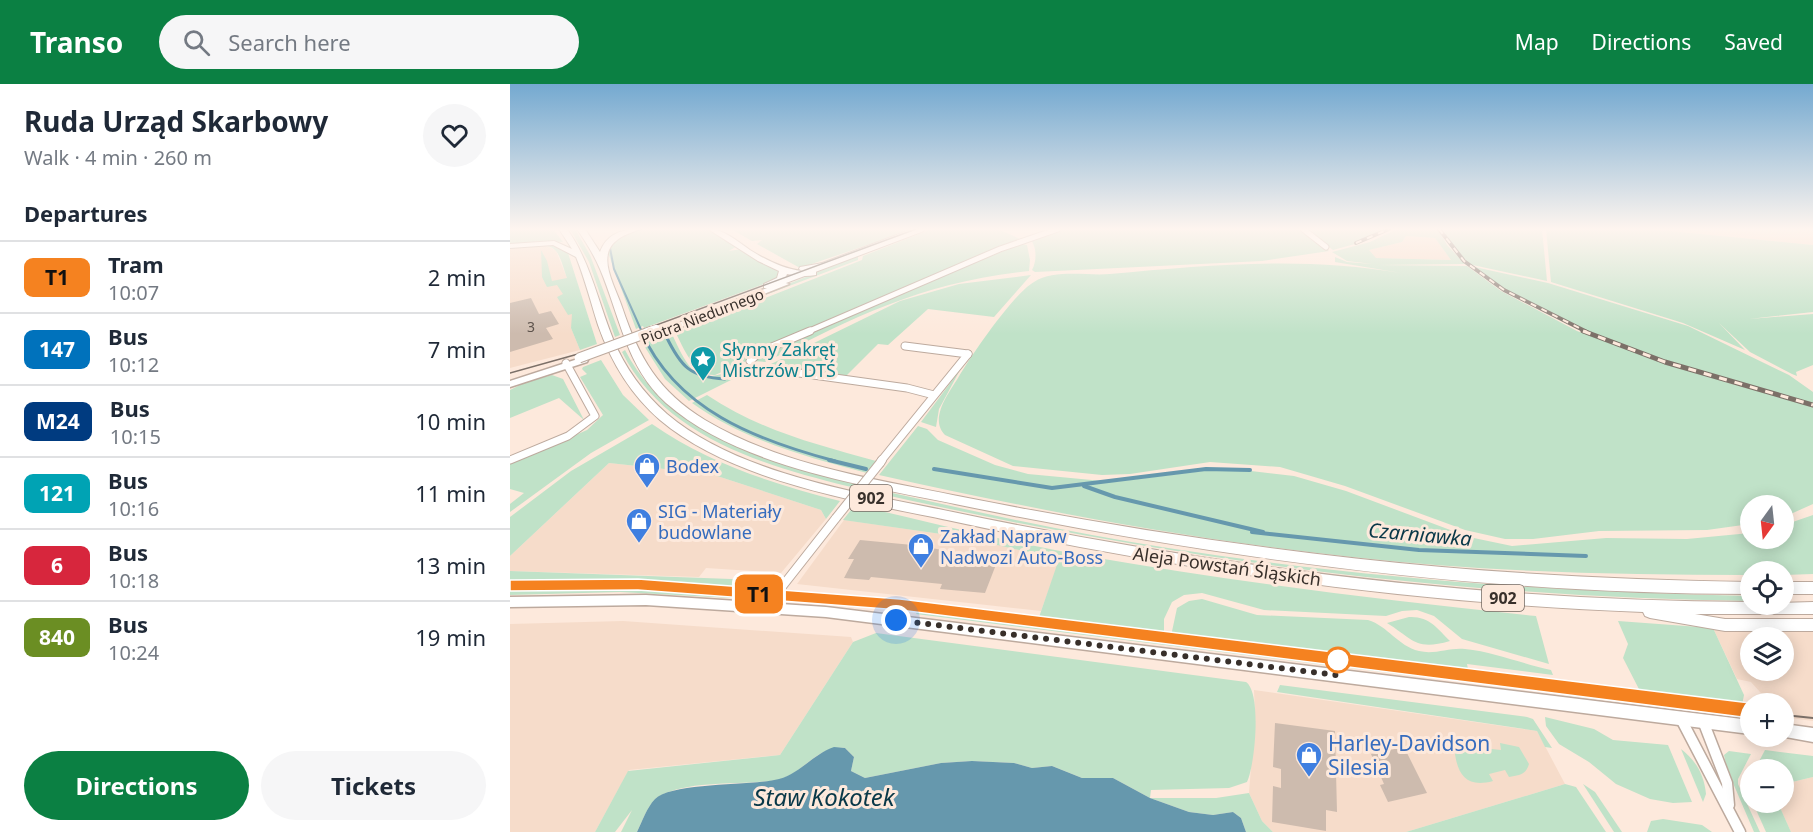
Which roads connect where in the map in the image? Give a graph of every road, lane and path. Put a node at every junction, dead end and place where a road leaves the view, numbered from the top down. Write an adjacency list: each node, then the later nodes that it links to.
1 (582, 264): 28 (main road, Aleja Powstań Śląskich / 902)
2 (600, 264): 11 (main road, Aleja Powstań Śląskich / 902)
3 (603, 264): 11 (main road)
4 (778, 264): 10 (main road)
5 (780, 264): 10 (main road)
6 (826, 264): 9 (street, Piotra Niedurnego)
7 (834, 264): 12 (street, Piotra Niedurnego)
8 (965, 264): 18 (street)
9 (823, 265): 10 (main road); 13 (street, Piotra Niedurnego)
10 (788, 269): 13 (main road); 15 (main road)
11 (603, 270): 24 (main road, Aleja Powstań Śląskich / 902)
12 (813, 273): 13 (main road); 14 (street, Piotra Niedurnego)
13 (800, 275): 14 (main road); 15 (street, Piotra Niedurnego)
14 (785, 284): 16 (main road, Piotra Niedurnego)
15 (767, 286): 16 (main road, Piotra Niedurnego)
16 (657, 331): 19 (main road, Piotra Niedurnego, bridge)
17 (905, 346): 22 (street)
18 (750, 361)
19 (567, 364): 21 (main road, Piotra Niedurnego); 23 (street)
20 (770, 369): 22 (street)
21 (511, 383)
22 (934, 395): 29 (street, bridge)
23 (510, 460)
24 (1740, 588)
25 (1794, 588): 26 (main road)
26 (1813, 588)
27 (510, 602): 29 (main road)
28 (1620, 605): 30 (main road, Aleja Powstań Śląskich / 902); 31 (main road)
29 (766, 607): 32 (main road)
30 (1813, 608)
31 (1813, 625)
32 (1680, 718): 33 (main road); 37 (street)
33 (1703, 721): 34 (main road); 37 (street)
34 (1740, 726)
35 (1794, 732): 36 (main road)
36 (1813, 735)
37 (1730, 809): 38 (street)
38 (1740, 832)

